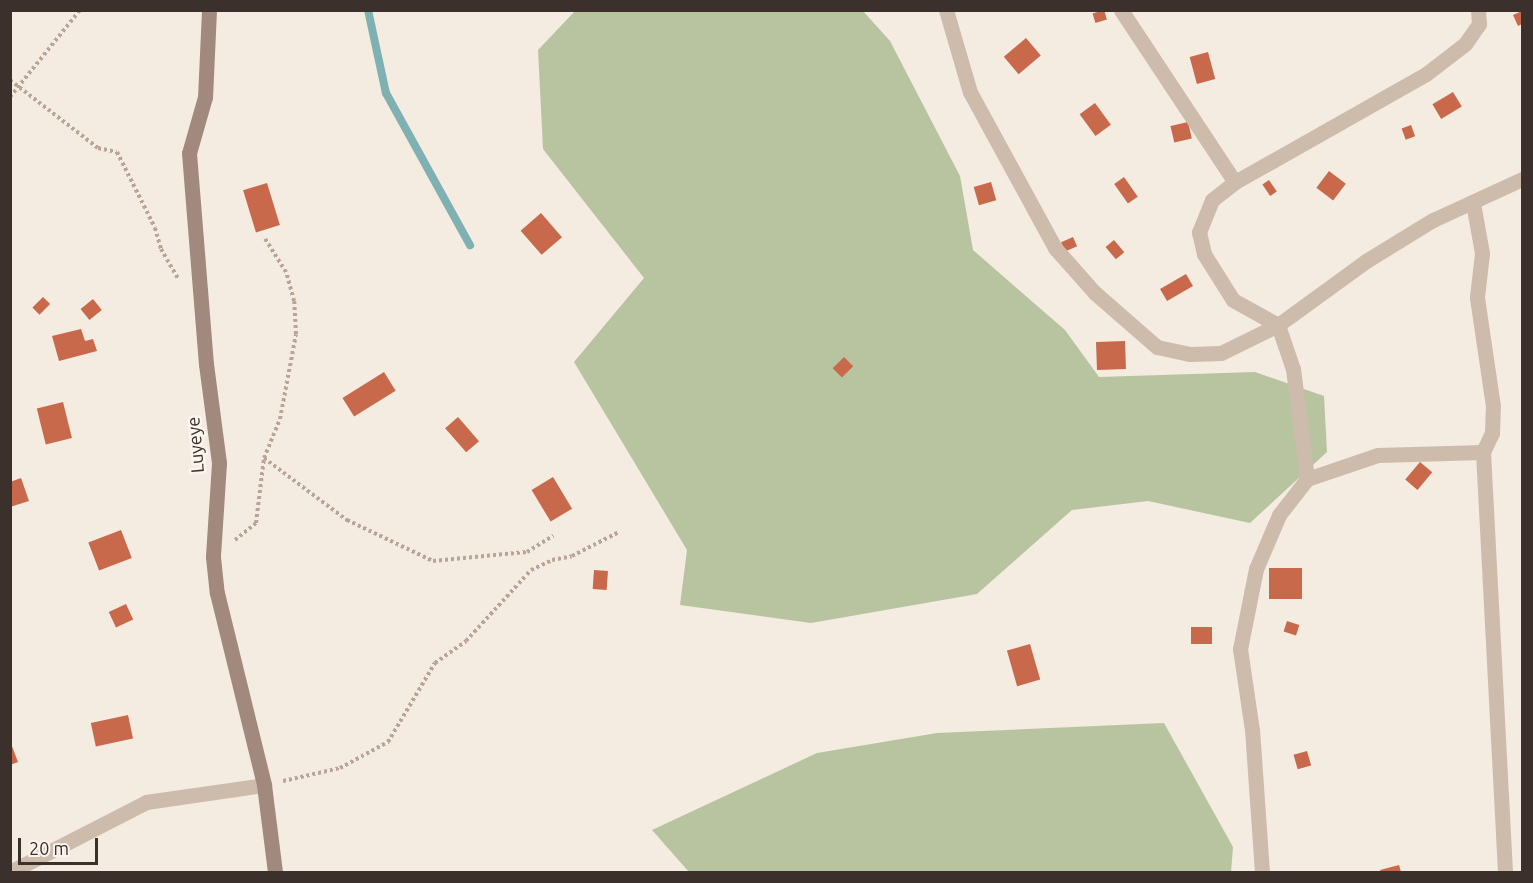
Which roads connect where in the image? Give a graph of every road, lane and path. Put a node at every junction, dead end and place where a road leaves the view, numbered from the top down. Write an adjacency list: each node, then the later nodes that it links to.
1 (80, 10): 7 (path)
2 (209, 10): 20 (street, Luyeye)
3 (946, 10): 14 (street)
4 (1121, 10): 10 (street)
5 (1478, 10): 10 (street)
6 (10, 80): 7 (path)
7 (20, 89): 8 (path); 13 (path)
8 (10, 97)
9 (1522, 179): 11 (street)
10 (1235, 182): 14 (street)
11 (1473, 203): 14 (street); 15 (street)
12 (264, 237): 16 (path)
13 (181, 282)
14 (1278, 326): 17 (street)
15 (1483, 452): 17 (street); 25 (street)
16 (264, 458): 19 (path); 20 (path)
17 (1307, 479): 24 (street)
18 (619, 532): 21 (path)
19 (553, 536)
20 (213, 558): 21 (street, Luyeye)
21 (264, 785): 22 (street); 23 (street, Luyeye)
22 (10, 872)
23 (275, 873)
24 (1262, 873)
25 (1505, 873)

